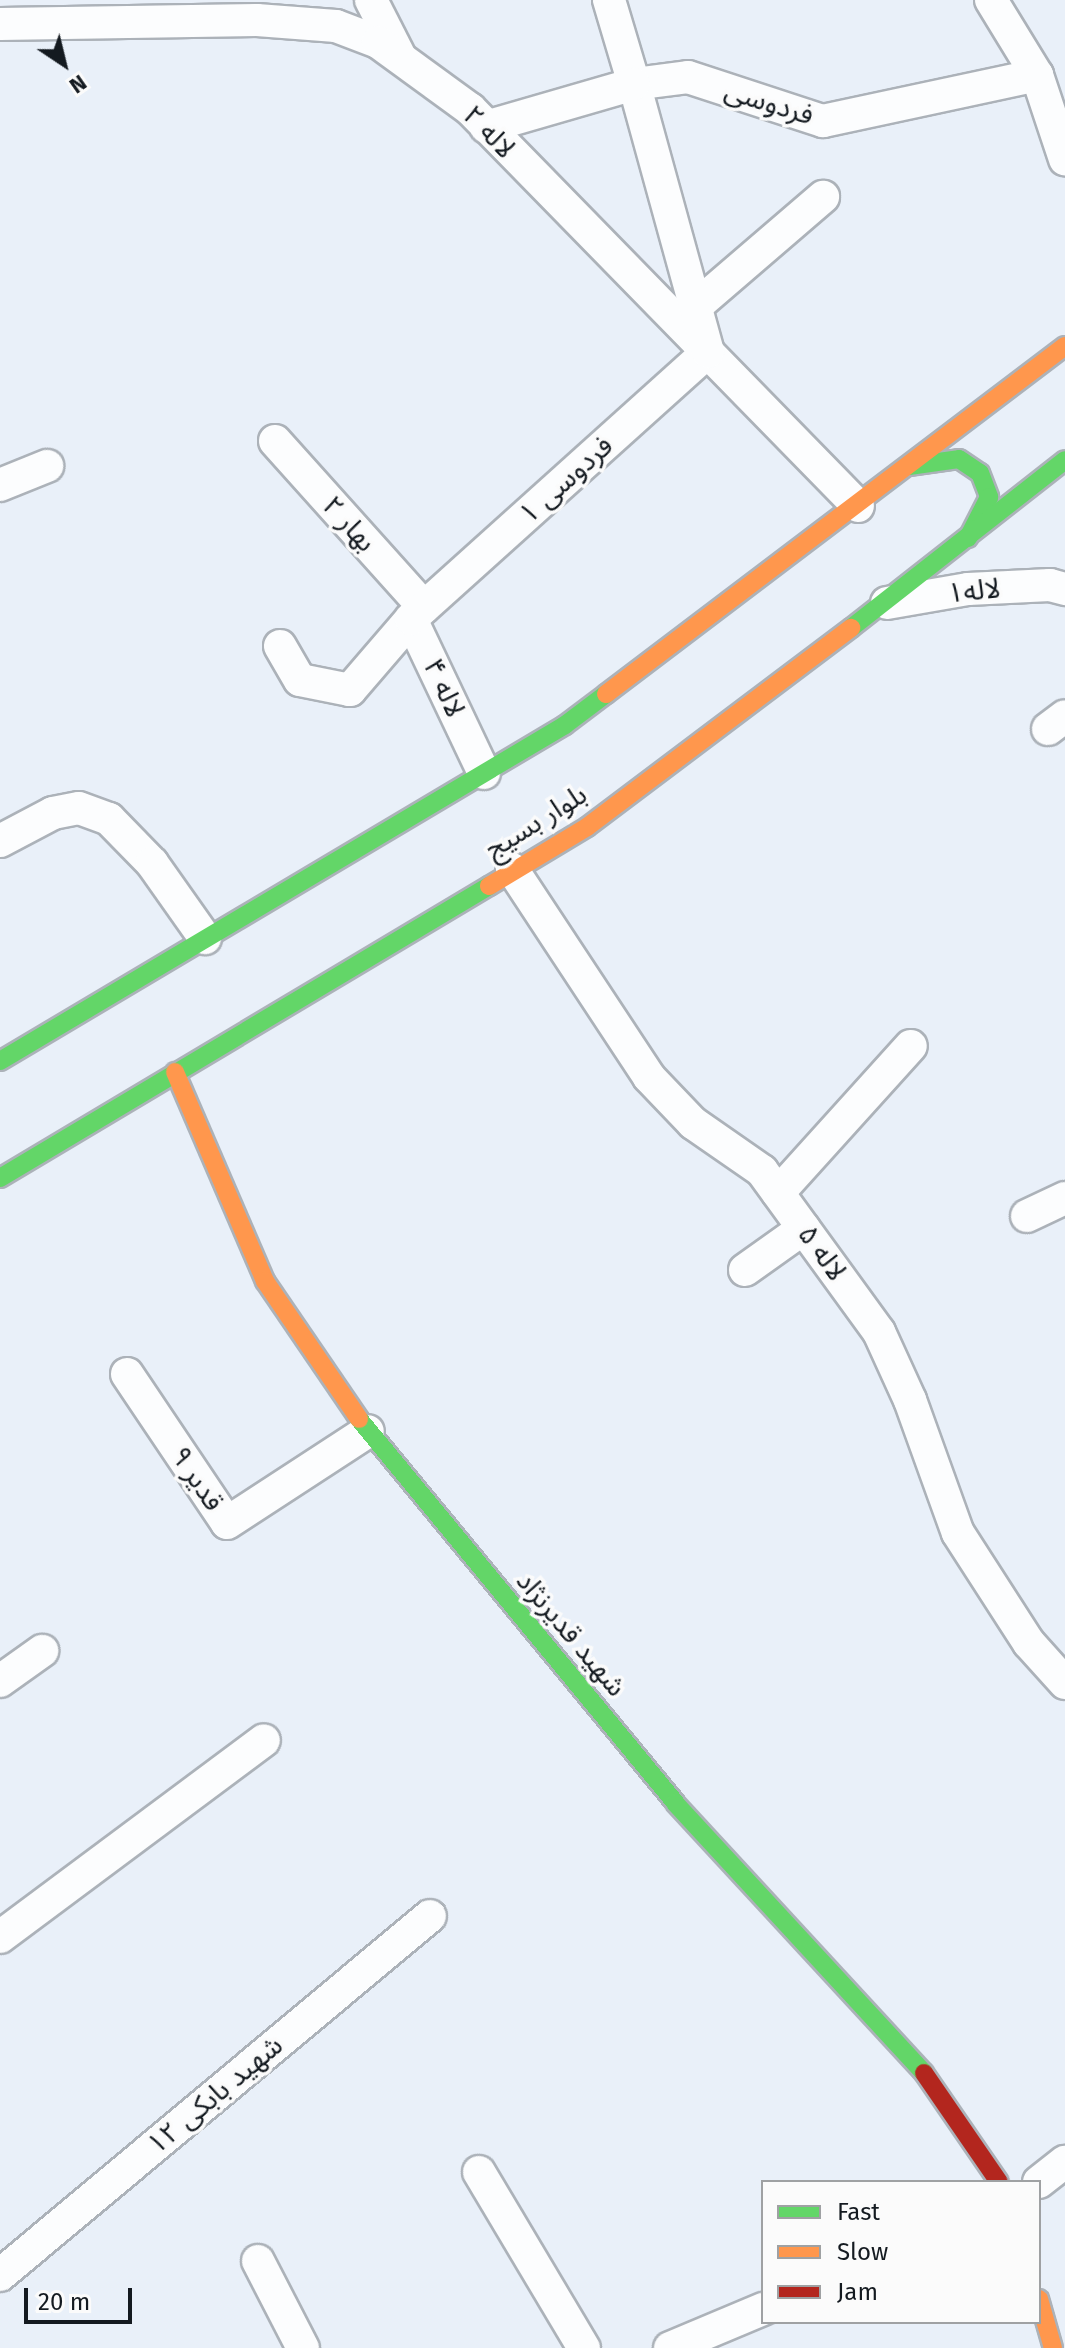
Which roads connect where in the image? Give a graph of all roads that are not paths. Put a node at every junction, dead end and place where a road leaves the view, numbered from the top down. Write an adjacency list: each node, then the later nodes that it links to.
1 (371, 0): 5 (street)
2 (609, 0): 7 (street)
3 (991, 0): 6 (street)
4 (0, 24): 5 (street, لاله ۲)
5 (400, 58): 8 (street, لاله ۲)
6 (1037, 75): 7 (street, فردوسی); 9 (street)
7 (634, 84): 8 (street, فردوسی); 11 (street)
8 (486, 127): 13 (street, لاله ۲)
9 (1065, 159)
10 (823, 197): 11 (street)
11 (695, 307): 13 (street)
12 (1065, 346): 17 (main road)
13 (708, 352): 19 (street, لاله ۲); 23 (street, فردوسی ۱)
14 (275, 441): 23 (street, بهار ۲)
15 (1065, 460): 20 (main road, بلوار بسیج)
16 (47, 466): 18 (street)
17 (909, 466): 19 (main road); 20 (main road)
18 (0, 485)
19 (858, 506): 25 (main road)
20 (967, 540): 22 (main road, بلوار بسیج)
21 (1065, 589): 22 (street, لاله۱)
22 (884, 603): 27 (main road, بلوار بسیج)
23 (417, 613): 24 (street, فردوسی ۱); 25 (street, لاله ۴)
24 (280, 646)
25 (484, 773): 28 (main road)
26 (0, 841): 28 (street)
27 (512, 869): 31 (main road, بلوار بسیج); 33 (street, لاله ۵)
28 (205, 938): 30 (main road)
29 (911, 1046): 33 (street)
30 (0, 1061)
31 (175, 1072): 32 (main road, بلوار بسیج); 39 (main road, شهید قدیرنژاد)
32 (0, 1178)
33 (778, 1193): 36 (street, لاله ۵)
34 (1065, 1198): 35 (street)
35 (1027, 1216)
36 (804, 1228): 37 (street); 42 (street, لاله ۵)
37 (745, 1270)
38 (127, 1374): 39 (street, قدیر ۹)
39 (368, 1431): 48 (main road, شهید قدیرنژاد)
40 (42, 1651): 41 (street)
41 (0, 1681)
42 (1065, 1683)
43 (264, 1740): 45 (street)
44 (430, 1916): 51 (street, شهید بابکی ۱۲)
45 (0, 1937)
46 (1065, 2162): 49 (street)
47 (479, 2172): 55 (street)
48 (998, 2180)
49 (1041, 2180)
50 (258, 2261): 54 (street)
51 (0, 2275)
52 (1041, 2306): 57 (main road)
53 (761, 2310): 56 (street)
54 (303, 2348)
55 (584, 2348)
56 (670, 2348)
57 (1053, 2348)

